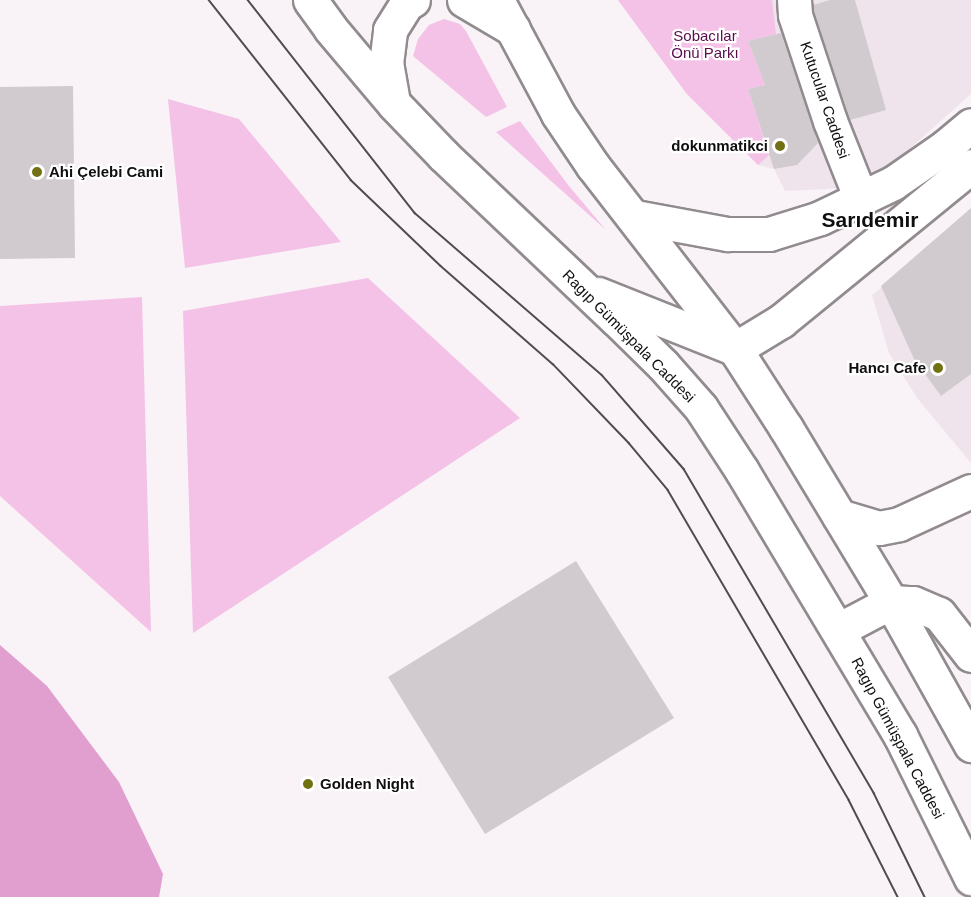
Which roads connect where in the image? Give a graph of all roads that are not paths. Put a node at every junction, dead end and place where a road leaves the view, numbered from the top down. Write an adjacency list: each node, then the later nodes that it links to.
1 (310, 0): 7 (main road, Ragıp Gümüşpala Caddesi)
2 (413, 0): 7 (main road)
3 (464, 0): 6 (main road)
4 (497, 0): 6 (main road)
5 (794, 0): 10 (main road, Kutucular Caddesi)
6 (514, 30): 11 (main road)
7 (394, 104): 12 (main road, Ragıp Gümüşpala Caddesi)
8 (971, 125): 10 (main road)
9 (971, 166): 13 (main road)
10 (861, 200): 11 (main road)
11 (635, 217): 13 (main road)
12 (582, 288): 13 (main road); 17 (main road, Ragıp Gümüşpala Caddesi)
13 (735, 349): 15 (main road)
14 (971, 491): 15 (main road)
15 (839, 516): 16 (main road)
16 (891, 602): 17 (main road); 18 (main road); 19 (main road)
17 (838, 630): 20 (main road, Ragıp Gümüşpala Caddesi)
18 (971, 655)
19 (971, 745)
20 (971, 878)

